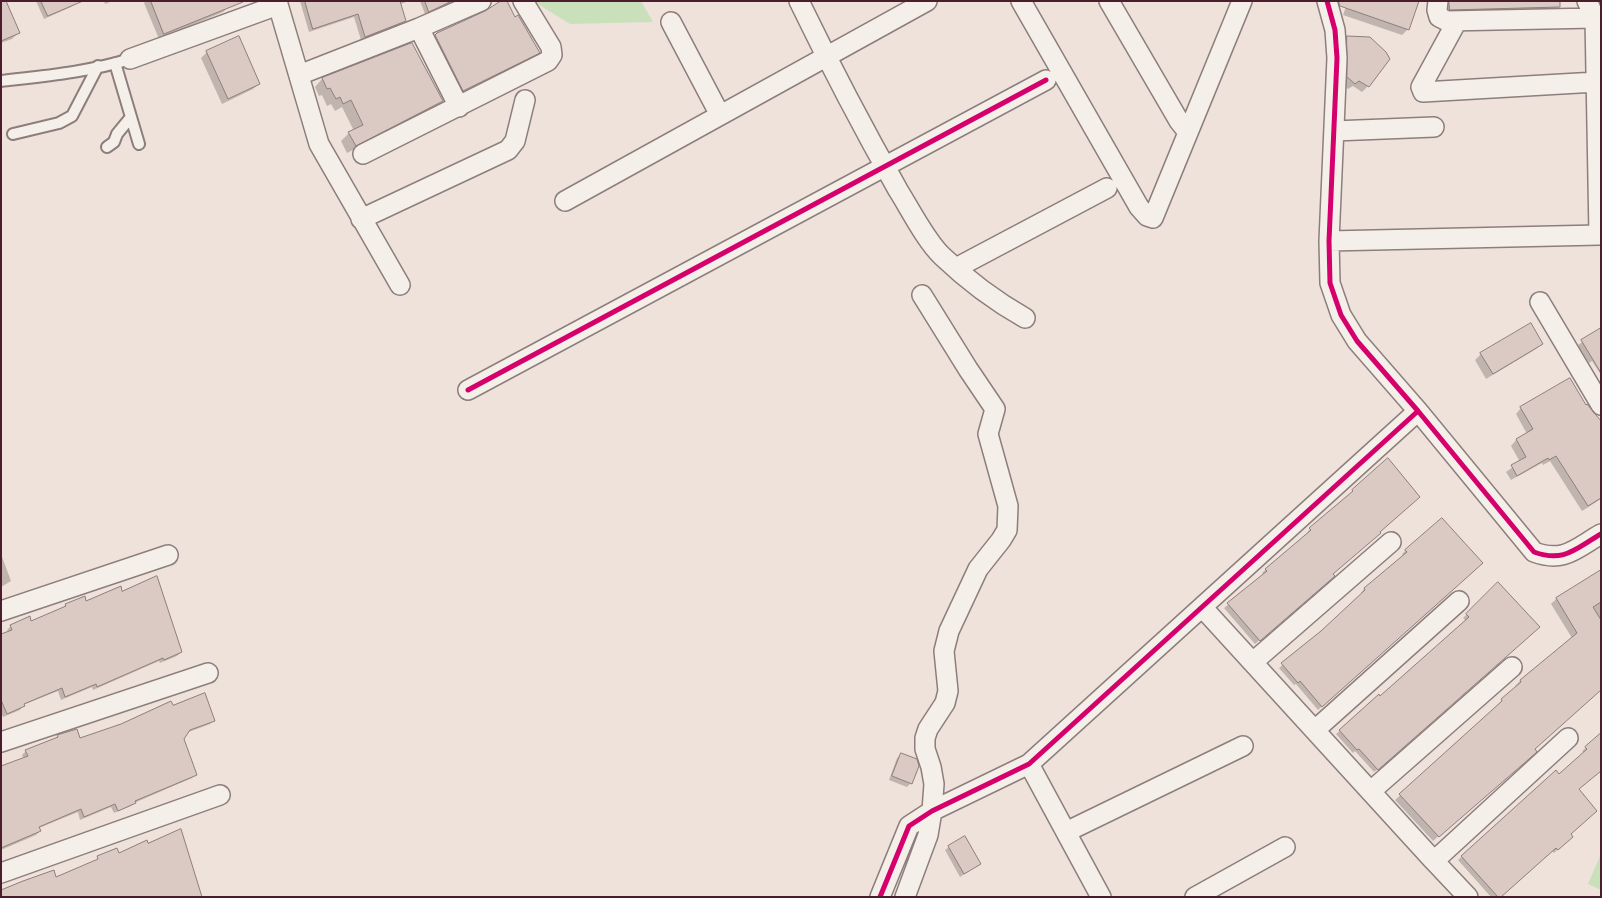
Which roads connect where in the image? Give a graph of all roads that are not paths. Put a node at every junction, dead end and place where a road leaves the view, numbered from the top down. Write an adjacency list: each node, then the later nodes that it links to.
1 (481, 1): 15 (street)
2 (523, 1): 24 (street)
3 (798, 1): 16 (street)
4 (927, 1): 16 (street)
5 (1021, 1): 28 (street)
6 (1109, 1): 28 (street)
7 (1242, 1): 28 (street)
8 (1328, 1): 29 (street)
9 (1438, 1): 13 (street)
10 (1587, 1): 12 (street)
11 (278, 3): 17 (street); 19 (street)
12 (1594, 18): 13 (street); 22 (street)
13 (1457, 21): 22 (street)
14 (671, 22): 25 (street)
15 (419, 28): 19 (street); 24 (street)
16 (826, 56): 25 (street); 34 (street)
17 (122, 61): 18 (lane); 26 (lane)
18 (98, 66): 20 (lane); 30 (lane)
19 (299, 75): 37 (street)
20 (1, 80)
21 (1046, 80): 34 (street)
22 (1596, 82): 38 (street)
23 (525, 100): 37 (street)
24 (459, 107): 33 (street)
25 (720, 115): 36 (street)
26 (131, 117): 31 (lane); 32 (lane)
27 (1434, 127): 29 (street)
28 (1188, 131)
29 (1334, 131): 38 (street)
30 (13, 134)
31 (139, 144)
32 (107, 147)
33 (363, 154)
34 (885, 166): 39 (street); 44 (street)
35 (1107, 188): 39 (street)
36 (565, 201)
37 (361, 219): 40 (street)
38 (1329, 241): 46 (street)
39 (956, 268): 43 (street)
40 (400, 285)
41 (922, 295): 63 (street)
42 (1540, 302): 45 (street)
43 (1024, 318)
44 (468, 390)
45 (1601, 405)
46 (1418, 411): 47 (street); 51 (street)
47 (1601, 534)
48 (1391, 542): 53 (street)
49 (168, 555): 52 (street)
50 (1458, 601): 56 (street)
51 (1202, 607): 53 (street); 60 (street)
52 (1, 611)
53 (1252, 662): 56 (street)
54 (1512, 667): 61 (street)
55 (208, 673): 58 (street)
56 (1314, 730): 61 (street)
57 (1568, 738): 66 (street)
58 (1, 742)
59 (1243, 746): 64 (street)
60 (1029, 764): 63 (street); 64 (street)
61 (1371, 792): 66 (street)
62 (220, 796): 67 (street)
63 (932, 811): 68 (street); 69 (street)
64 (1066, 832): 70 (street)
65 (1285, 847): 71 (street)
66 (1434, 861): 72 (street)
67 (1, 873)
68 (880, 897)
69 (905, 897)
70 (1102, 897)
71 (1194, 897)
72 (1468, 897)

